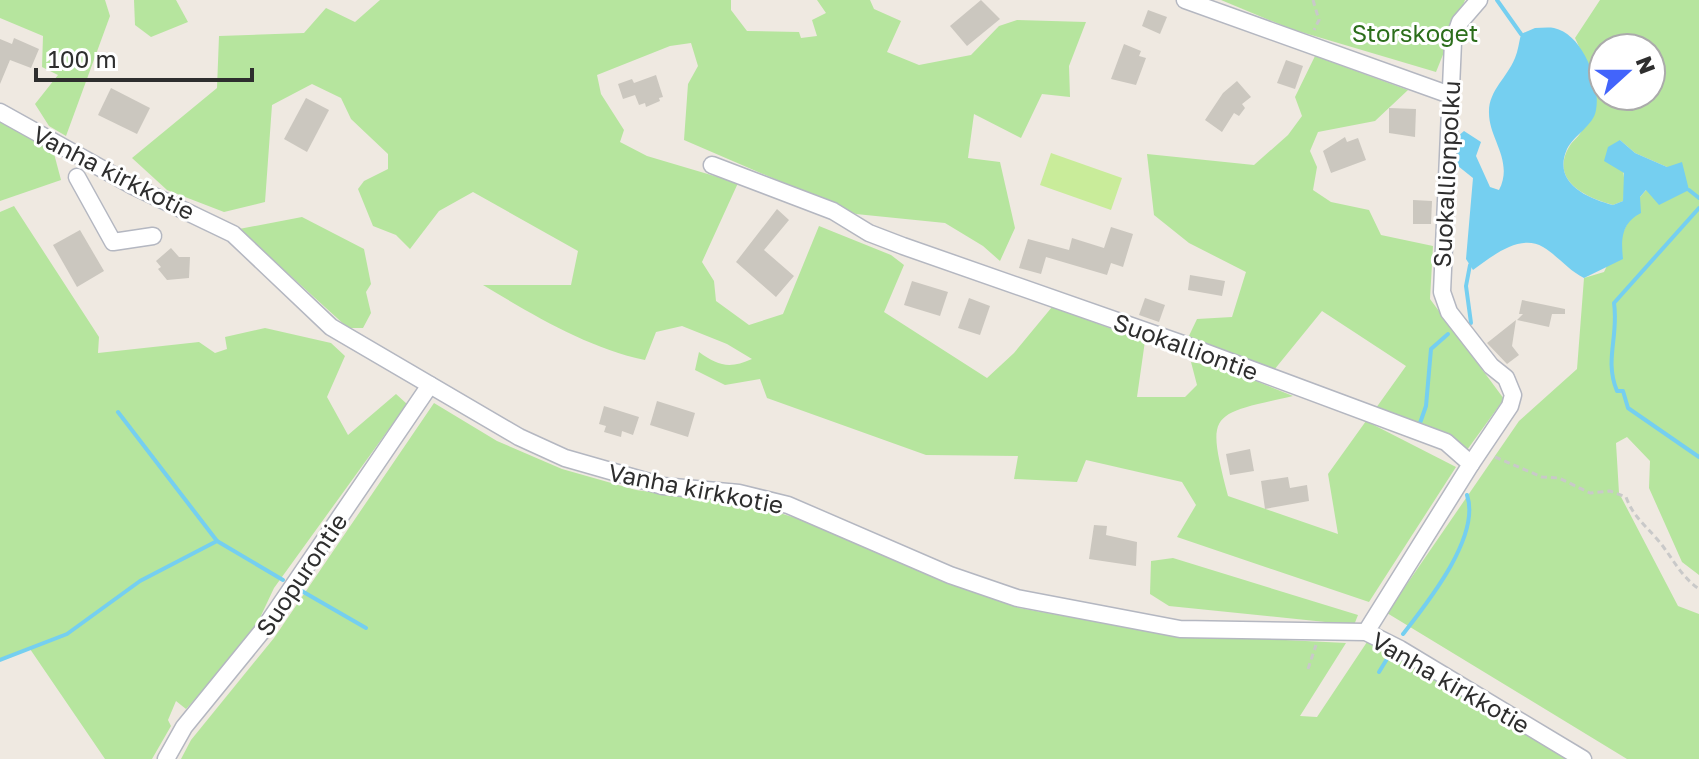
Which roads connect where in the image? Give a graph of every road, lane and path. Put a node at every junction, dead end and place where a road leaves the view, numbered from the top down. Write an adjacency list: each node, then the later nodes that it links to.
1 (1185, 0): 4 (street)
2 (1313, 0): 4 (path)
3 (1479, 0): 5 (street, Suokallionpolku)
4 (1309, 45): 5 (street)
5 (1450, 95): 11 (street, Suokallionpolku)
6 (0, 112): 10 (street, Vanha kirkkotie)
7 (712, 165): 12 (street, Suokalliontie)
8 (77, 177): 9 (street)
9 (153, 236)
10 (430, 385): 14 (street, Vanha kirkkotie); 17 (street, Suopurontie)
11 (1484, 445): 12 (street, Suokallionpolku); 13 (path)
12 (1471, 464): 15 (street)
13 (1699, 589)
14 (1321, 630): 15 (street, Vanha kirkkotie); 16 (path)
15 (1366, 632): 18 (street, Vanha kirkkotie)
16 (1308, 669)
17 (166, 759)
18 (1583, 759)

